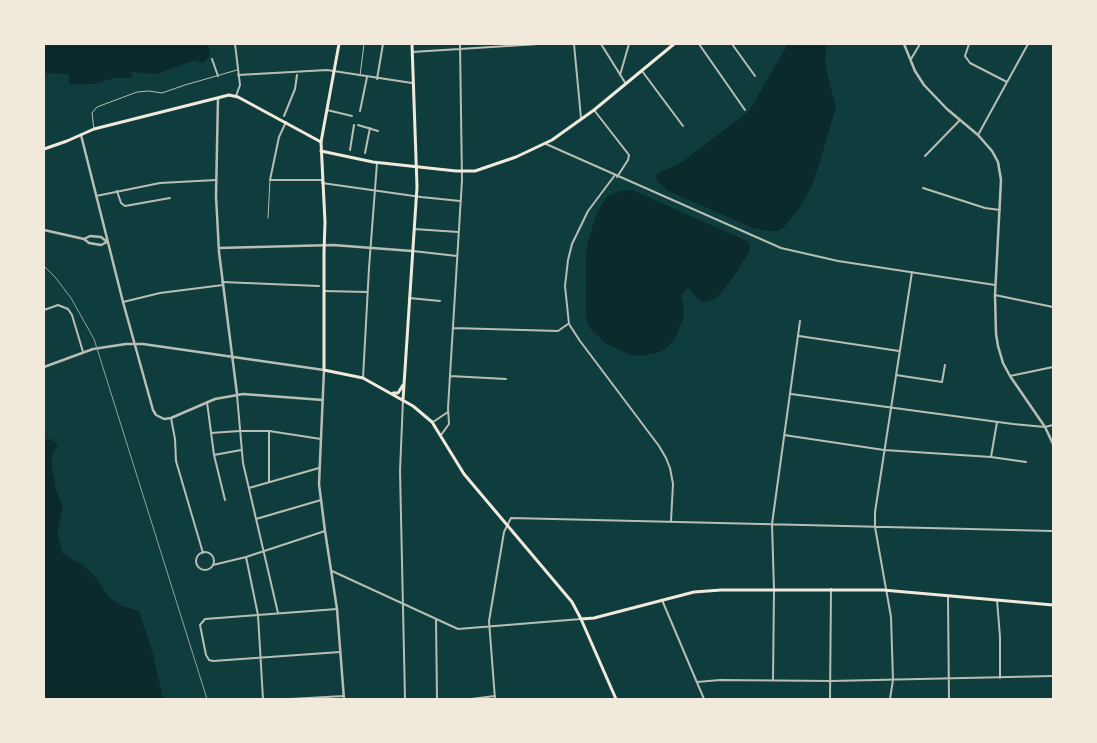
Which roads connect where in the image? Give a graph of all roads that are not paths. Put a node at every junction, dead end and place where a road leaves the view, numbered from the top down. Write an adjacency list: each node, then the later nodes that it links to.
1 (234, 44): 24 (street)
2 (339, 44): 26 (main road)
3 (364, 44): 31 (lane)
4 (383, 44): 34 (street)
5 (412, 44): 21 (main road)
6 (460, 44): 20 (street)
7 (483, 44): 19 (lane)
8 (539, 44): 19 (street)
9 (574, 44): 46 (street)
10 (600, 44): 29 (street)
11 (629, 44): 29 (street)
12 (674, 44): 25 (main road)
13 (699, 44): 42 (street)
14 (732, 44): 32 (street)
15 (904, 44): 23 (street)
16 (920, 44): 23 (street)
17 (969, 44): 35 (street)
18 (1028, 44): 35 (street)
19 (483, 48): 20 (street)
20 (461, 49): 21 (street); 64 (street)
21 (412, 52): 36 (main road)
22 (212, 59): 30 (street)
23 (910, 60): 47 (street)
24 (238, 70): 27 (street); 30 (lane)
25 (642, 70): 37 (main road); 49 (street)
26 (334, 71): 27 (street); 31 (street); 40 (main road)
27 (238, 75): 38 (street)
28 (297, 75): 44 (street)
29 (620, 75): 37 (street)
30 (218, 76): 51 (lane)
31 (360, 76): 33 (street)
32 (755, 76)
33 (367, 77): 34 (street); 43 (street)
34 (377, 79): 36 (street)
35 (1008, 82): 53 (street)
36 (413, 83): 63 (main road)
37 (626, 84): 41 (main road)
38 (236, 96): 39 (main road); 48 (main road)
39 (218, 98): 51 (main road); 66 (street)
40 (327, 110): 45 (street); 55 (main road)
41 (594, 110): 46 (main road); 65 (street)
42 (745, 110)
43 (360, 111)
44 (284, 116)
45 (352, 116)
46 (582, 120): 56 (main road)
47 (960, 120): 53 (street); 61 (street)
48 (286, 122): 55 (main road); 67 (street)
49 (683, 126)
50 (370, 128): 52 (street); 58 (street); 60 (street)
51 (94, 129): 54 (main road)
52 (378, 131)
53 (978, 135): 76 (street)
54 (81, 136): 57 (main road); 72 (street)
55 (321, 142): 59 (main road)
56 (545, 144): 64 (main road); 65 (street)
57 (44, 149)
58 (350, 150)
59 (321, 151): 62 (main road); 68 (main road)
60 (365, 153)
61 (925, 156)
62 (378, 163): 63 (main road); 70 (street)
63 (416, 167): 64 (main road); 73 (main road)
64 (462, 171): 75 (street)
65 (616, 176): 88 (street); 101 (street)
66 (216, 180): 71 (street); 84 (street)
67 (270, 180): 68 (street); 77 (lane)
68 (322, 182): 70 (street); 83 (main road)
69 (923, 188): 76 (street)
70 (375, 190): 73 (street); 85 (street)
71 (117, 191): 72 (street); 74 (street)
72 (96, 196): 82 (street)
73 (416, 197): 75 (street); 78 (main road)
74 (170, 198)
75 (460, 201): 80 (street)
76 (1000, 210): 90 (street)
77 (268, 218)
78 (414, 229): 80 (street); 86 (main road)
79 (44, 230): 81 (street)
80 (458, 232): 87 (street)
81 (84, 239): 82 (street); 82 (street)
82 (107, 242): 97 (street)
83 (324, 246): 84 (street); 85 (street); 92 (main road)
84 (219, 248): 89 (street)
85 (370, 248): 86 (street); 93 (street)
86 (413, 251): 87 (street); 95 (main road)
87 (457, 256): 102 (street)
88 (912, 272): 90 (street); 105 (street)
89 (222, 283): 91 (street); 97 (street); 107 (street)
90 (996, 285): 94 (street)
91 (319, 286)
92 (324, 291): 93 (street); 111 (main road)
93 (368, 291): 115 (street)
94 (995, 295): 98 (street); 114 (street)
95 (410, 298): 96 (street); 117 (main road)
96 (440, 301)
97 (123, 302): 104 (street)
98 (1053, 307)
99 (44, 310): 106 (street)
100 (800, 321): 103 (street)
101 (569, 324): 102 (street); 149 (street)
102 (453, 328): 113 (street)
103 (799, 336): 105 (street); 120 (street)
104 (135, 344): 106 (street); 107 (street); 126 (street)
105 (899, 351): 112 (street)
106 (83, 352): 109 (street)
107 (233, 357): 111 (street); 119 (street)
108 (945, 365): 112 (street)
109 (44, 367)
110 (1053, 367): 114 (street)
111 (324, 370): 115 (main road); 121 (street)
112 (896, 375): 124 (street)
113 (450, 376): 116 (street); 125 (street)
114 (1010, 376): 130 (street)
115 (363, 378): 118 (main road)
116 (506, 379)
117 (404, 380): 118 (main road); 122 (main road)
118 (391, 393): 122 (main road)
119 (237, 394): 121 (street); 123 (street); 131 (street)
120 (790, 394): 124 (street); 134 (street)
121 (323, 400): 136 (street)
122 (403, 400): 127 (main road); 166 (street)
123 (206, 402): 126 (street); 133 (street)
124 (891, 408): 128 (street); 139 (street)
125 (448, 412): 127 (street); 135 (street)
126 (170, 418): 156 (street)
127 (432, 422): 135 (main road)
128 (997, 422): 130 (street); 141 (street)
129 (1053, 425): 130 (street)
130 (1045, 427): 137 (street)
131 (239, 431): 132 (street); 133 (street); 138 (street)
132 (269, 432): 136 (street); 144 (street)
133 (211, 433): 140 (street)
134 (784, 434): 139 (street); 150 (street)
135 (441, 435): 151 (main road)
136 (321, 438): 143 (street)
137 (1053, 444)
138 (240, 450): 140 (street); 145 (street)
139 (884, 450): 141 (street); 152 (street)
140 (214, 455): 146 (street)
141 (991, 457): 142 (street)
142 (1026, 462)
143 (319, 468): 144 (street); 147 (street)
144 (269, 482): 145 (street)
145 (248, 488): 148 (street)
146 (225, 500)
147 (321, 500): 148 (street); 153 (street)
148 (256, 519): 155 (street)
149 (671, 521): 150 (street); 151 (street)
150 (772, 524): 152 (street); 161 (street)
151 (507, 526): 172 (main road); 173 (street)
152 (875, 527): 154 (street); 162 (street)
153 (324, 531): 155 (street); 159 (street)
154 (1053, 531)
155 (264, 550): 157 (street); 169 (street)
156 (203, 553): 158 (street); 158 (street)
157 (246, 557): 158 (street); 170 (street)
158 (213, 565)
159 (332, 571): 166 (street); 168 (street)
160 (831, 589): 161 (main road); 162 (main road); 181 (street)
161 (774, 590): 164 (main road); 179 (street)
162 (888, 590): 163 (main road); 180 (street)
163 (948, 596): 165 (main road); 177 (street)
164 (662, 600): 172 (main road); 182 (street)
165 (997, 600): 167 (main road); 178 (street)
166 (403, 604): 171 (street); 187 (street)
167 (1053, 605)
168 (337, 609): 169 (street); 174 (street)
169 (278, 613): 170 (street)
170 (258, 615): 175 (street); 175 (street)
171 (436, 619): 173 (street); 188 (street)
172 (581, 619): 173 (street); 190 (main road)
173 (488, 628): 184 (street)
174 (341, 652): 175 (street); 183 (street)
175 (261, 658): 185 (street)
176 (1053, 676): 178 (street)
177 (950, 678): 178 (street); 180 (street); 194 (street)
178 (1000, 678)
179 (773, 680): 181 (street); 182 (street)
180 (893, 680): 181 (street); 193 (street)
181 (831, 681): 192 (street)
182 (697, 682): 191 (street)
183 (344, 698): 186 (street)
184 (495, 698): 189 (street)
185 (263, 699)
186 (290, 699)
187 (405, 699)
188 (437, 699)
189 (471, 699)
190 (616, 699)
191 (704, 699)
192 (830, 699)
193 (890, 699)
194 (949, 699)

